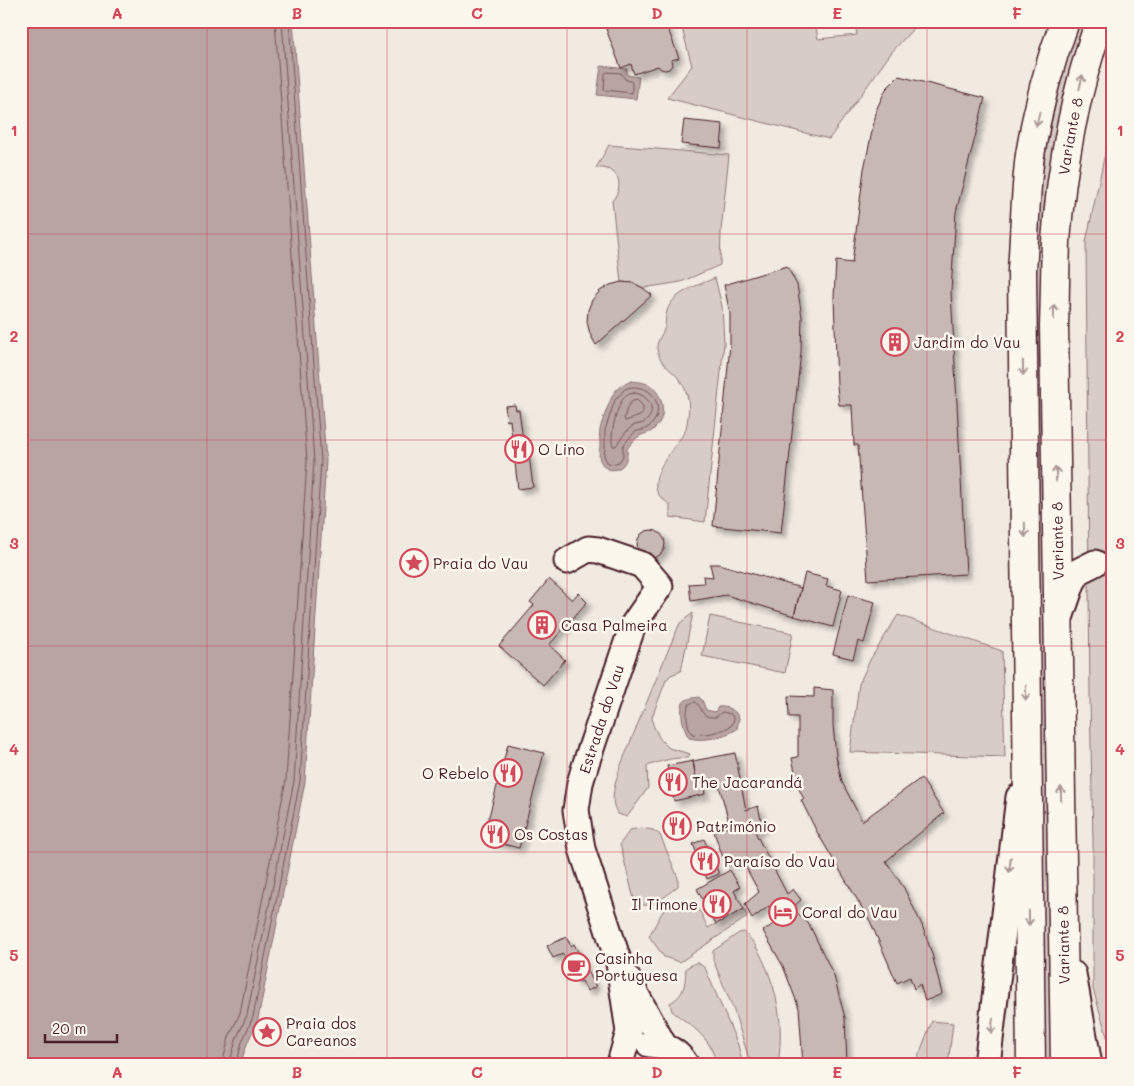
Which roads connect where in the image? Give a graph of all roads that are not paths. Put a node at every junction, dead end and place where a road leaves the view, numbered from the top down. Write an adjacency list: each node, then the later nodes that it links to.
1 (1065, 21): 6 (main road, one-way to 6)
2 (1100, 21): 3 (main road, Variante 8, one-way to 2)
3 (1057, 519): 5 (main road, Variante 8); 5 (street)
4 (567, 561): 8 (street, Estrada do Vau)
5 (1058, 623): 7 (main road, Variante 8, one-way to 5)
6 (1027, 730): 12 (street, one-way to 12); 13 (main road, one-way to 13)
7 (1062, 843): 14 (main road, Variante 8); 15 (street)
8 (619, 963): 9 (street, Estrada do Vau); 10 (street, Estrada do Vau)
9 (664, 1046): 10 (street); 11 (street)
10 (620, 1062)
11 (686, 1065)
12 (987, 1065)
13 (1031, 1065)
14 (1065, 1065)
15 (1089, 1065)

